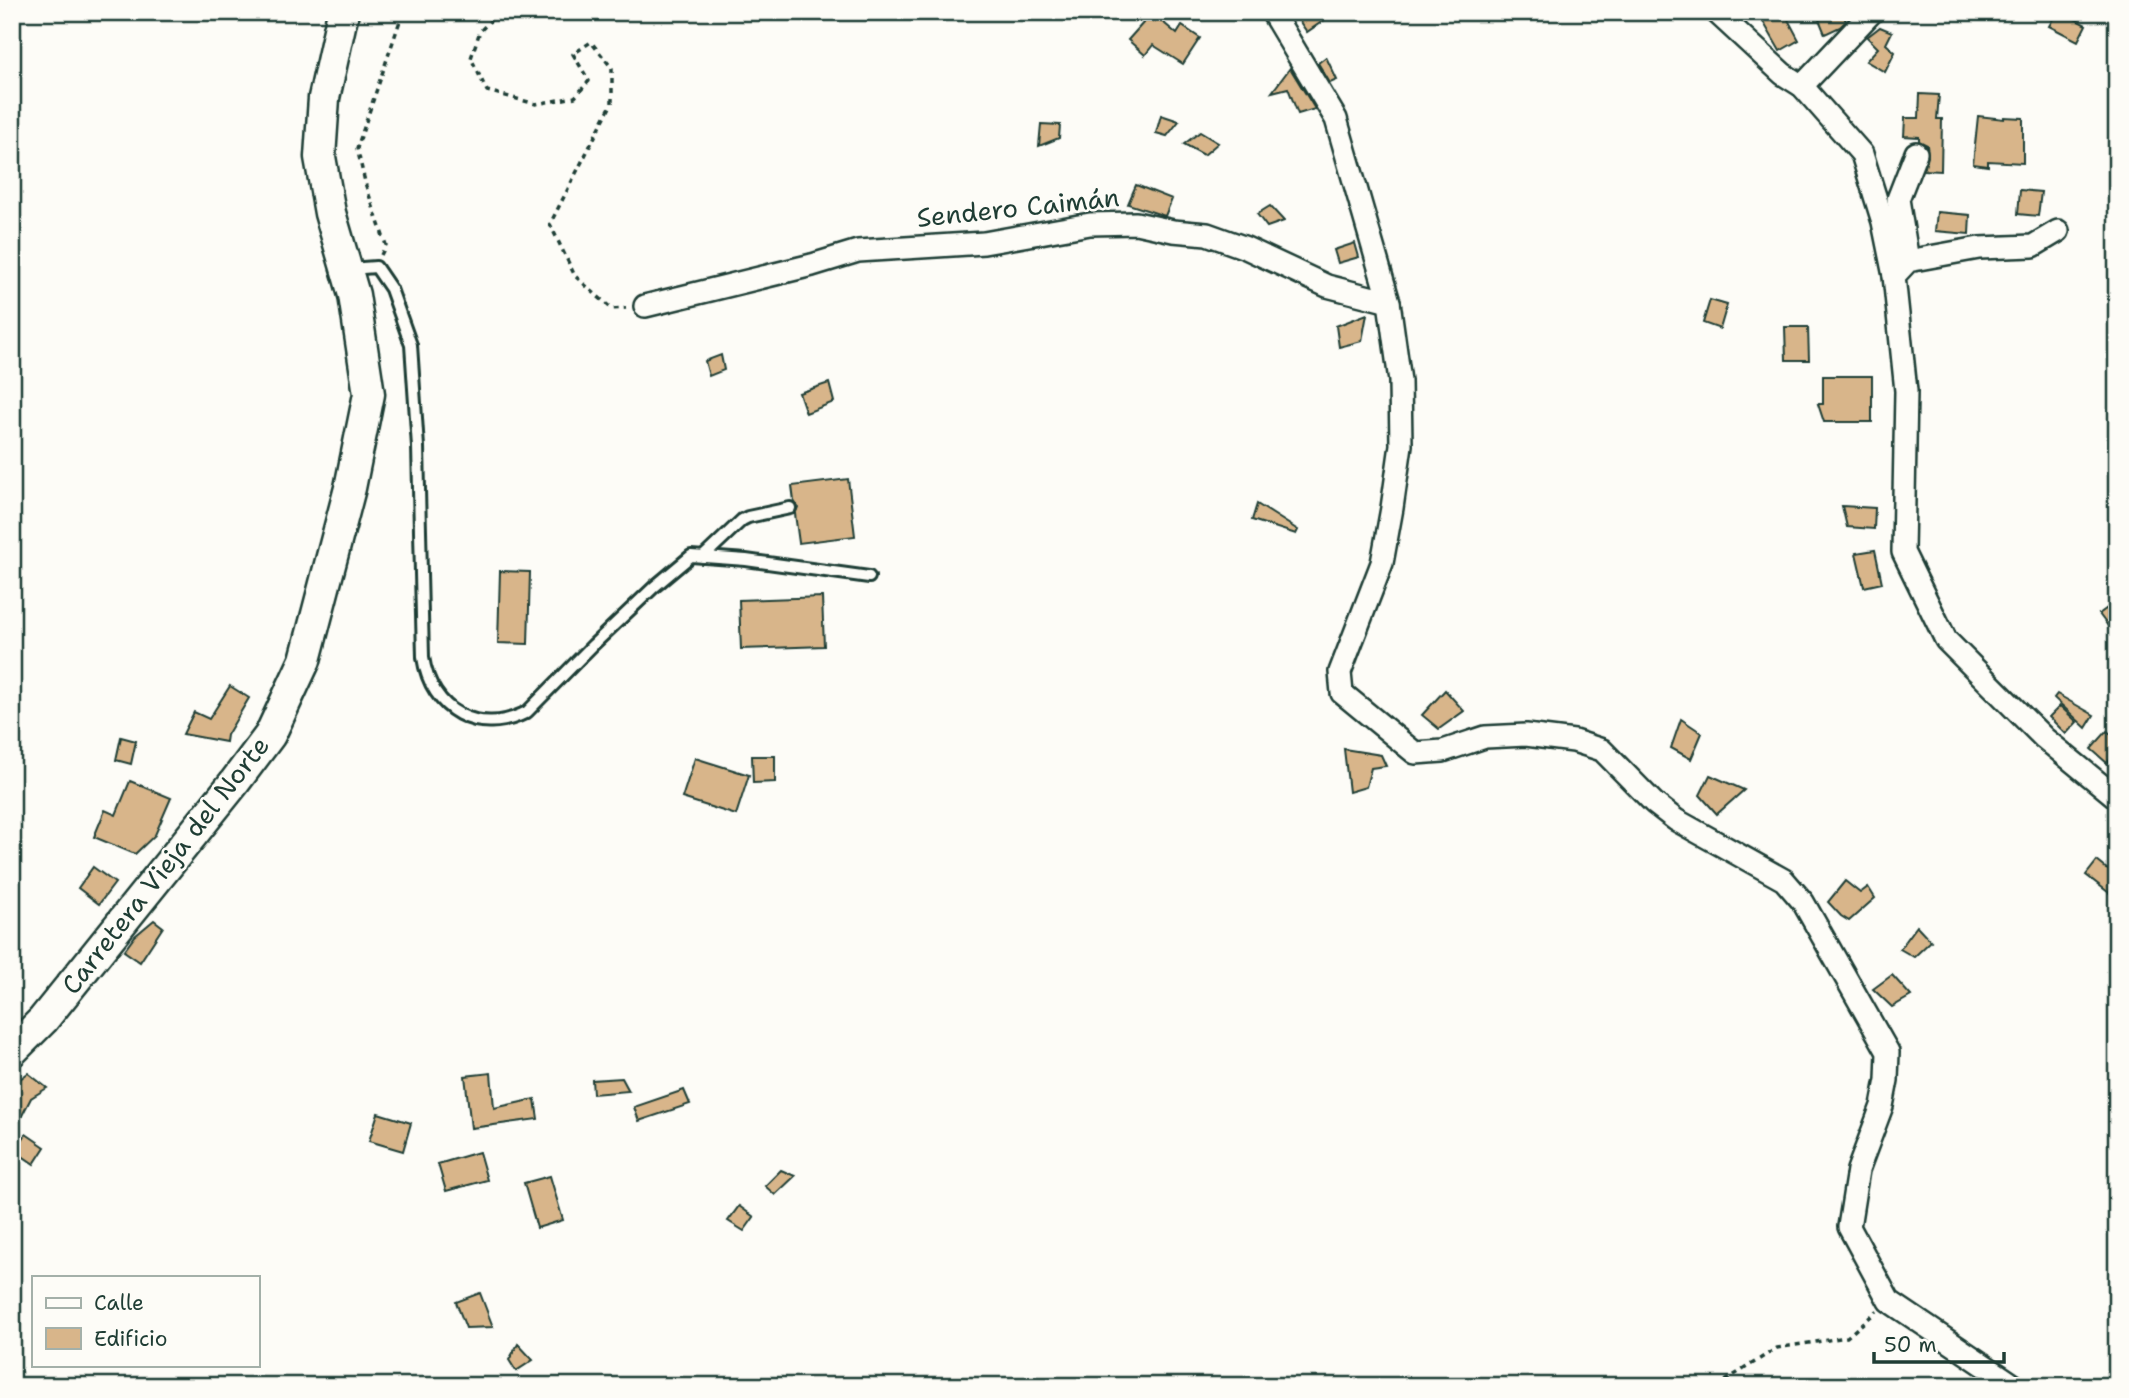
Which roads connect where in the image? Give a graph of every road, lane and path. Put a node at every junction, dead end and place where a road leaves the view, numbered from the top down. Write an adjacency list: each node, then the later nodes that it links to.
1 (343, 12): 10 (street, Carretera Vieja del Norte)
2 (403, 12): 10 (path)
3 (499, 12): 13 (path)
4 (1272, 12): 12 (street)
5 (1716, 12): 7 (street)
6 (1872, 12): 7 (street)
7 (1802, 86): 11 (street)
8 (1916, 153): 11 (street)
9 (2057, 231): 11 (street)
10 (361, 268): 15 (lane); 18 (street, Carretera Vieja del Norte)
11 (1901, 269): 17 (street)
12 (1389, 302): 13 (street, Sendero Caimán); 19 (street)
13 (645, 306)
14 (790, 508): 15 (lane)
15 (703, 557): 16 (lane)
16 (869, 577)
17 (2117, 799)
18 (12, 1051)
19 (1889, 1301): 20 (path); 21 (street)
20 (1717, 1386)
21 (2015, 1386)

